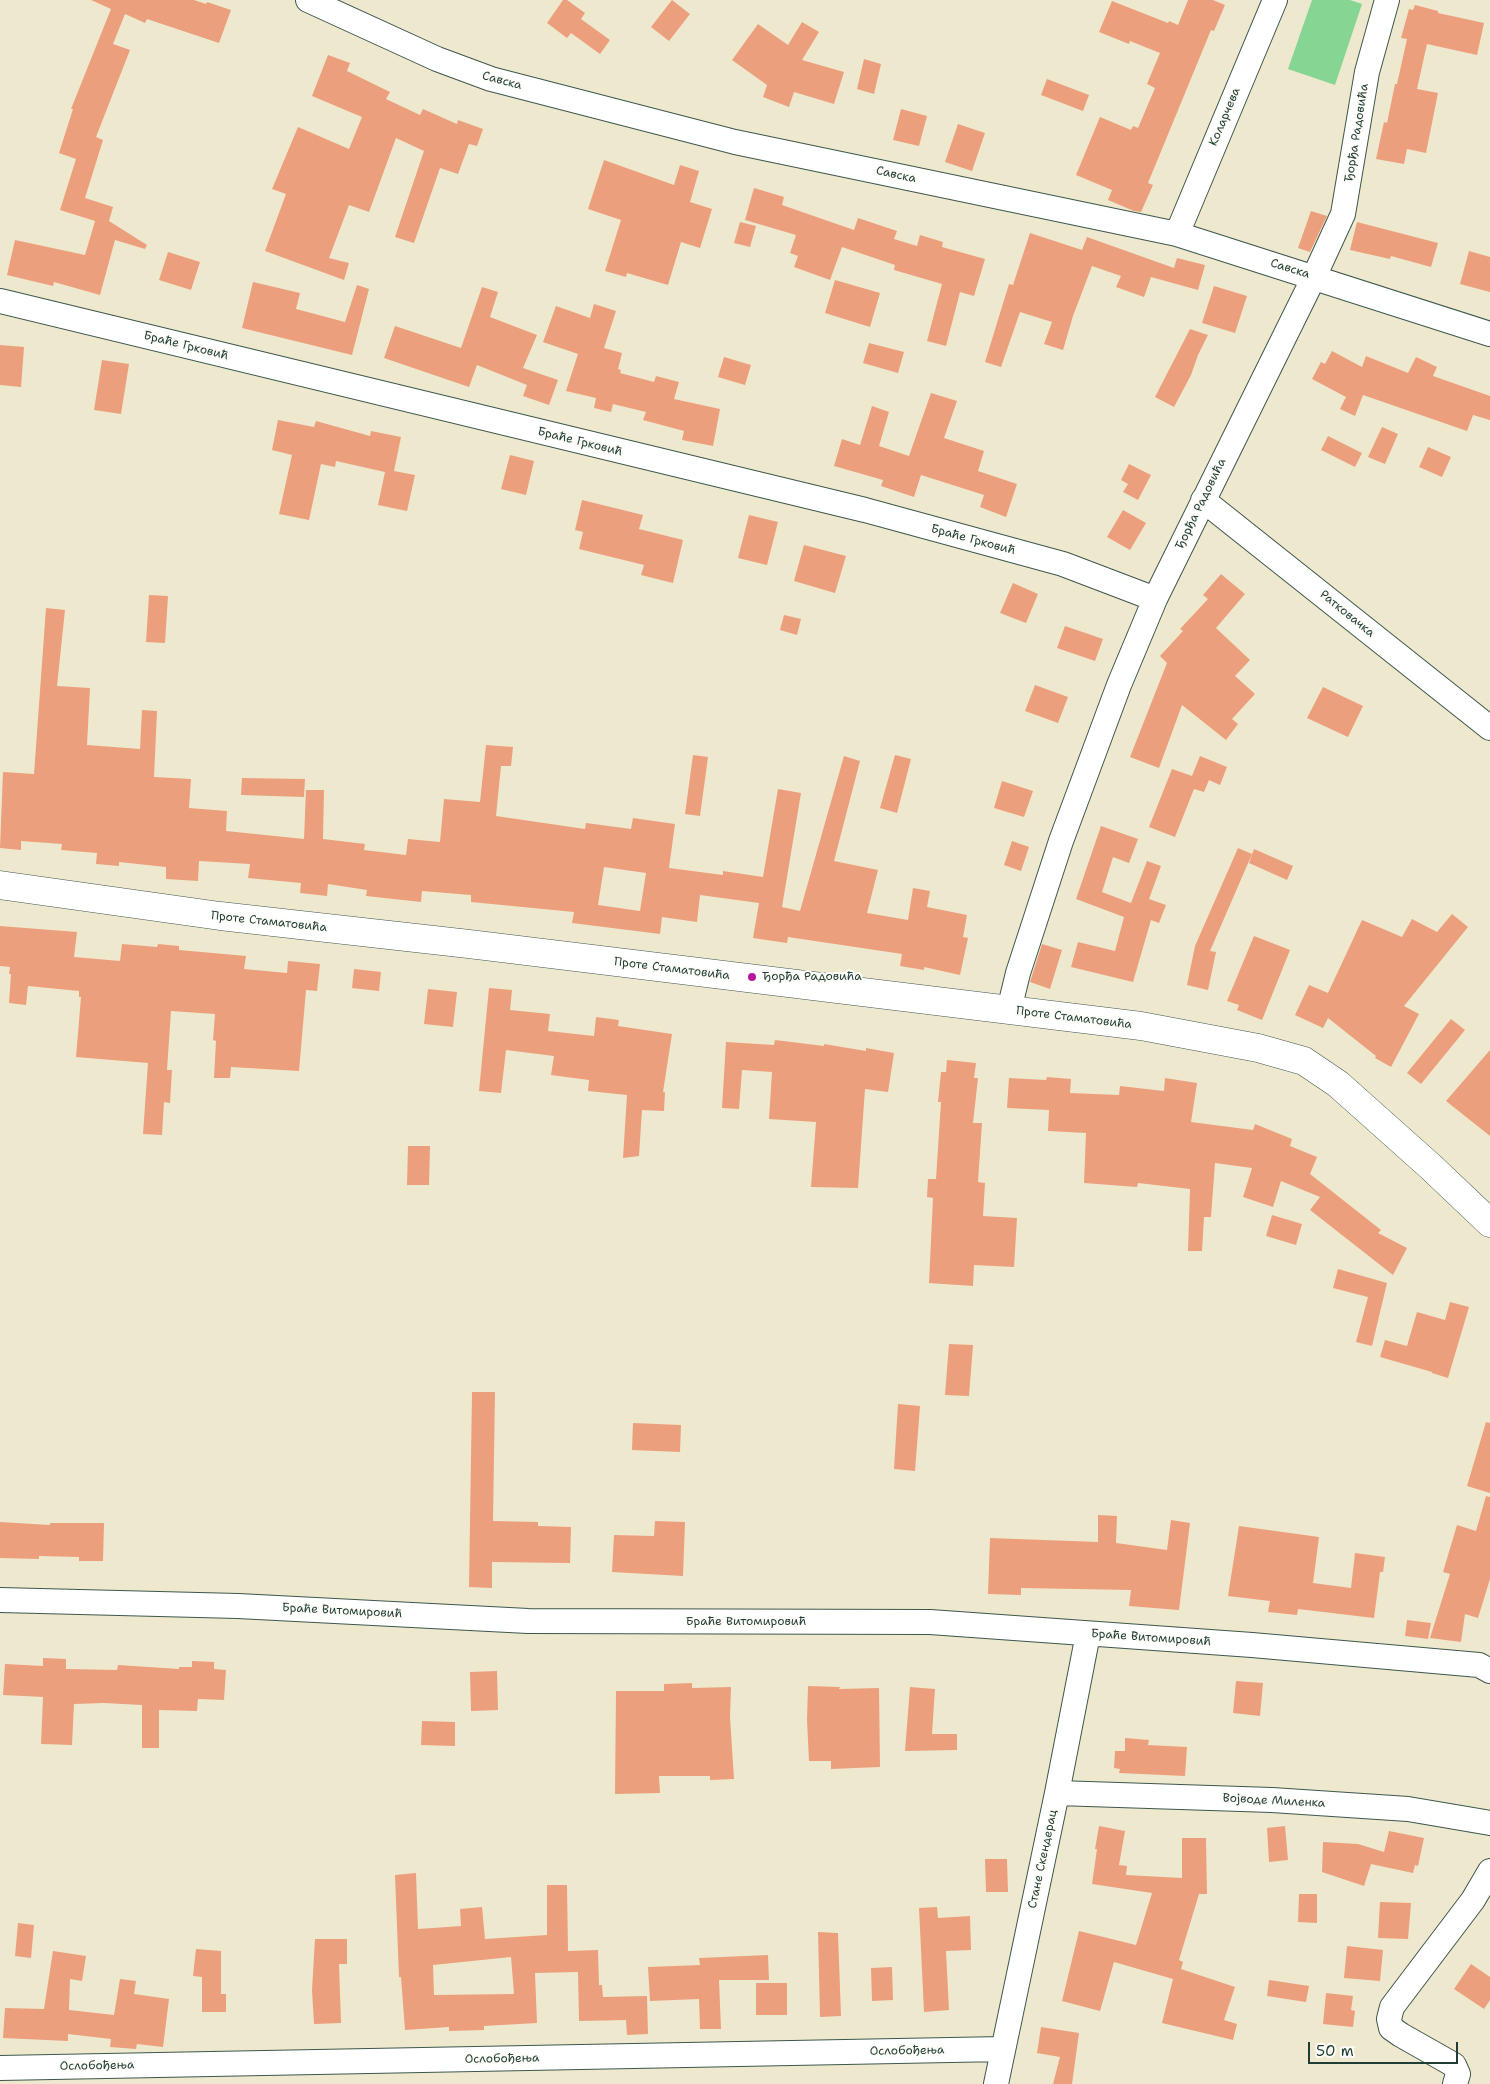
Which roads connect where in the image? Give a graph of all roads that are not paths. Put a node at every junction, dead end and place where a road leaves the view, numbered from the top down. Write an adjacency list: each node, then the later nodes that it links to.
1 (308, 0): 4 (street, Савска)
2 (1275, 0): 4 (street, Коларчева)
3 (1387, 0): 5 (street, Ђорђа Радовића)
4 (1177, 234): 5 (street, Савска)
5 (1314, 277): 7 (street, Савска); 8 (street, Ђорђа Радовића)
6 (0, 301): 9 (street, Браће Грковић)
7 (1490, 334)
8 (1204, 500): 9 (street, Ђорђа Радовића); 10 (street, Ратковачка)
9 (1155, 599): 12 (street, Ђорђа Радовића)
10 (1490, 728)
11 (0, 885): 12 (street, Проте Стаматовића)
12 (1009, 1010): 13 (street, Проте Стаматовића)
13 (1490, 1223)
14 (0, 1600): 15 (street, Браће Витомировић)
15 (1088, 1634): 16 (street, Браће Витомировић); 17 (street, Стане Скендерац)
16 (1490, 1671)
17 (1057, 1794): 18 (street, Војводе Миленка); 20 (street, Стане Скендерац)
18 (1490, 1823)
19 (1490, 1870): 23 (street)
20 (1004, 2049): 21 (street, Ослобођења); 22 (street, Стане Скендерац)
21 (0, 2068)
22 (996, 2084)
23 (1455, 2084)

